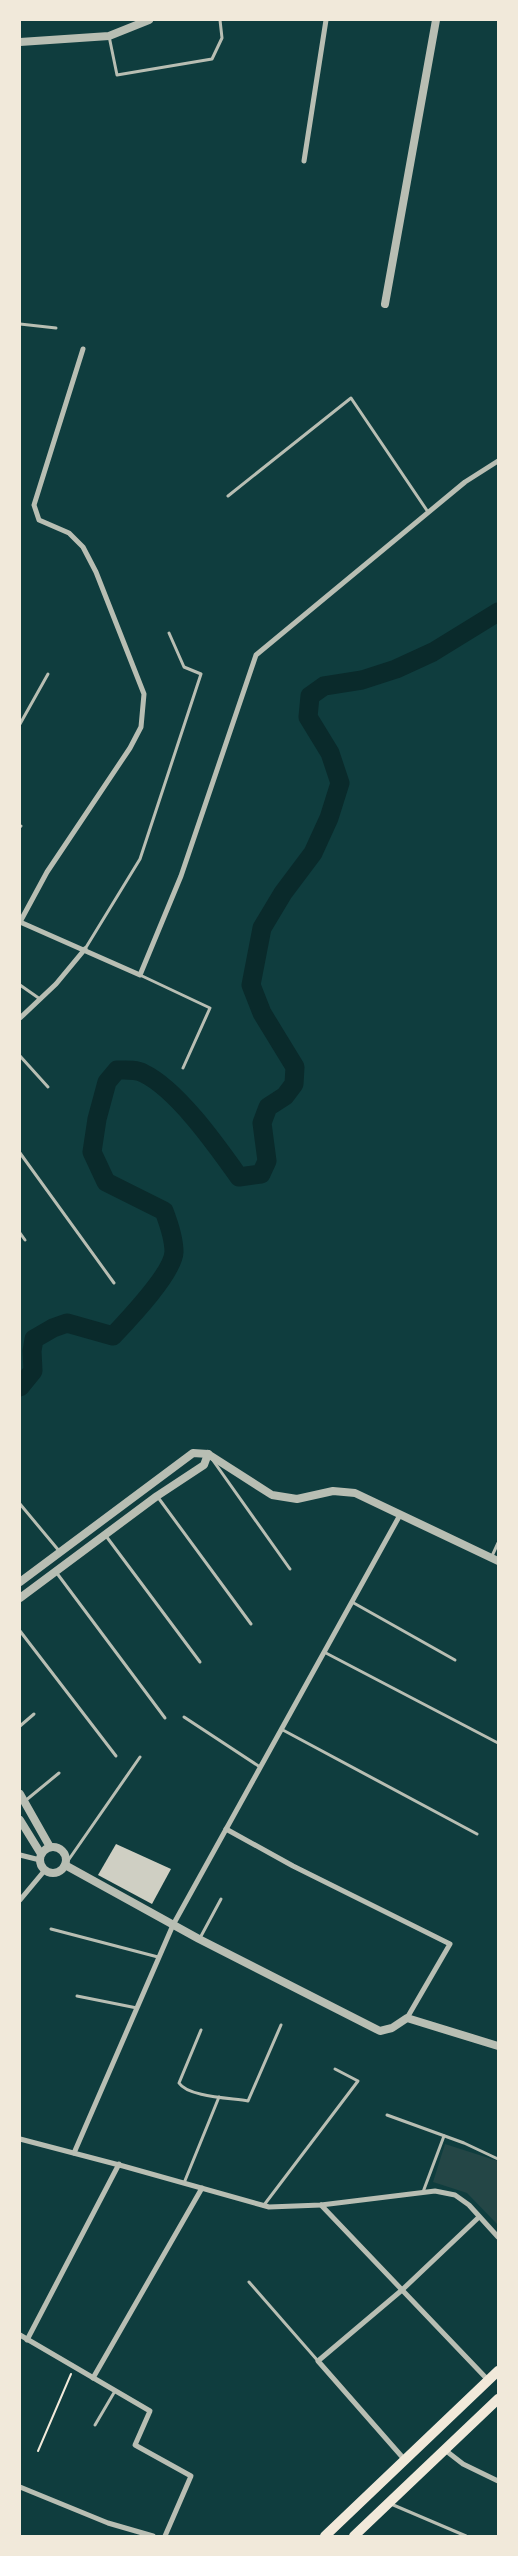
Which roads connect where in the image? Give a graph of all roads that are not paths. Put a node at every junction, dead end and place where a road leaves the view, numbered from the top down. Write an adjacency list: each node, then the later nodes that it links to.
1 (149, 20): 5 (street)
2 (220, 20): 5 (lane)
3 (326, 20): 7 (street)
4 (436, 20): 8 (street)
5 (109, 36): 6 (street)
6 (20, 42)
7 (304, 161)
8 (385, 304)
9 (20, 324): 10 (lane)
10 (56, 328)
11 (83, 348): 18 (street)
12 (498, 460): 14 (street)
13 (228, 496): 14 (lane)
14 (428, 512): 20 (street)
15 (169, 633): 19 (lane)
16 (48, 674): 17 (lane)
17 (20, 724)
18 (20, 922): 19 (street)
19 (85, 949): 20 (street); 22 (street)
20 (140, 975): 25 (lane)
21 (20, 985): 22 (lane)
22 (40, 999): 23 (street)
23 (20, 1018)
24 (20, 1056): 26 (lane)
25 (183, 1068)
26 (48, 1088)
27 (20, 1153): 30 (lane)
28 (20, 1233): 29 (lane)
29 (25, 1240)
30 (114, 1283)
31 (208, 1454): 32 (street); 34 (street); 37 (street); 40 (lane)
32 (157, 1496): 35 (street); 45 (lane)
33 (20, 1504): 37 (lane)
34 (400, 1515): 38 (street); 44 (street)
35 (104, 1535): 39 (street); 49 (lane)
36 (498, 1543): 38 (lane)
37 (60, 1552): 39 (street); 42 (street)
38 (495, 1560)
39 (68, 1562): 41 (street)
40 (290, 1569)
41 (55, 1571): 43 (street); 52 (lane)
42 (20, 1582)
43 (20, 1598)
44 (352, 1602): 47 (street); 48 (lane)
45 (251, 1624)
46 (20, 1631): 56 (lane)
47 (324, 1652): 54 (street); 55 (lane)
48 (455, 1660)
49 (200, 1662)
50 (34, 1714): 53 (lane)
51 (184, 1717): 58 (lane)
52 (165, 1718)
53 (20, 1726)
54 (281, 1729): 58 (street); 63 (lane)
55 (498, 1743)
56 (116, 1756)
57 (140, 1757): 67 (lane)
58 (260, 1767): 62 (street)
59 (59, 1773): 60 (lane)
60 (22, 1798): 64 (street)
61 (20, 1820): 66 (street)
62 (226, 1829): 71 (street); 77 (street)
63 (477, 1834)
64 (50, 1847): 66 (street); 67 (street)
65 (20, 1855): 66 (street)
66 (40, 1857): 68 (street)
67 (65, 1865): 68 (street); 71 (street)
68 (45, 1870): 70 (street)
69 (221, 1899): 73 (lane)
70 (20, 1900)
71 (173, 1925): 73 (street); 74 (street)
72 (51, 1929): 74 (lane)
73 (200, 1939): 77 (street)
74 (159, 1957): 76 (street)
75 (77, 1996): 76 (lane)
76 (137, 2008): 86 (street)
77 (407, 2018): 80 (street)
78 (281, 2025): 82 (lane)
79 (201, 2030): 82 (lane)
80 (498, 2046)
81 (335, 2069): 93 (lane)
82 (219, 2096): 89 (lane)
83 (386, 2115): 84 (lane)
84 (444, 2136): 87 (lane); 91 (lane)
85 (20, 2139): 86 (street)
86 (74, 2153): 88 (street)
87 (498, 2159)
88 (119, 2164): 89 (street); 99 (street)
89 (184, 2183): 90 (street)
90 (202, 2188): 93 (street); 102 (street)
91 (423, 2192): 92 (street); 94 (street)
92 (321, 2205): 93 (street); 97 (street)
93 (264, 2206)
94 (479, 2216): 95 (street); 97 (street)
95 (498, 2237)
96 (249, 2282): 100 (lane)
97 (402, 2290): 100 (street); 103 (street)
98 (20, 2335): 99 (street)
99 (27, 2340): 102 (street)
100 (318, 2360): 108 (street)
101 (498, 2371): 103 (main road)
102 (93, 2378): 104 (street)
103 (488, 2380): 108 (main road)
104 (115, 2391): 106 (lane); 114 (street)
105 (498, 2400): 107 (main road)
106 (95, 2424)
107 (445, 2450): 109 (street); 111 (main road)
108 (404, 2459): 115 (main road)
109 (498, 2481)
110 (20, 2487): 113 (street)
111 (388, 2503): 112 (main road); 116 (lane)
112 (359, 2535)
113 (153, 2536)
114 (165, 2536)
115 (325, 2536)
116 (466, 2536)

